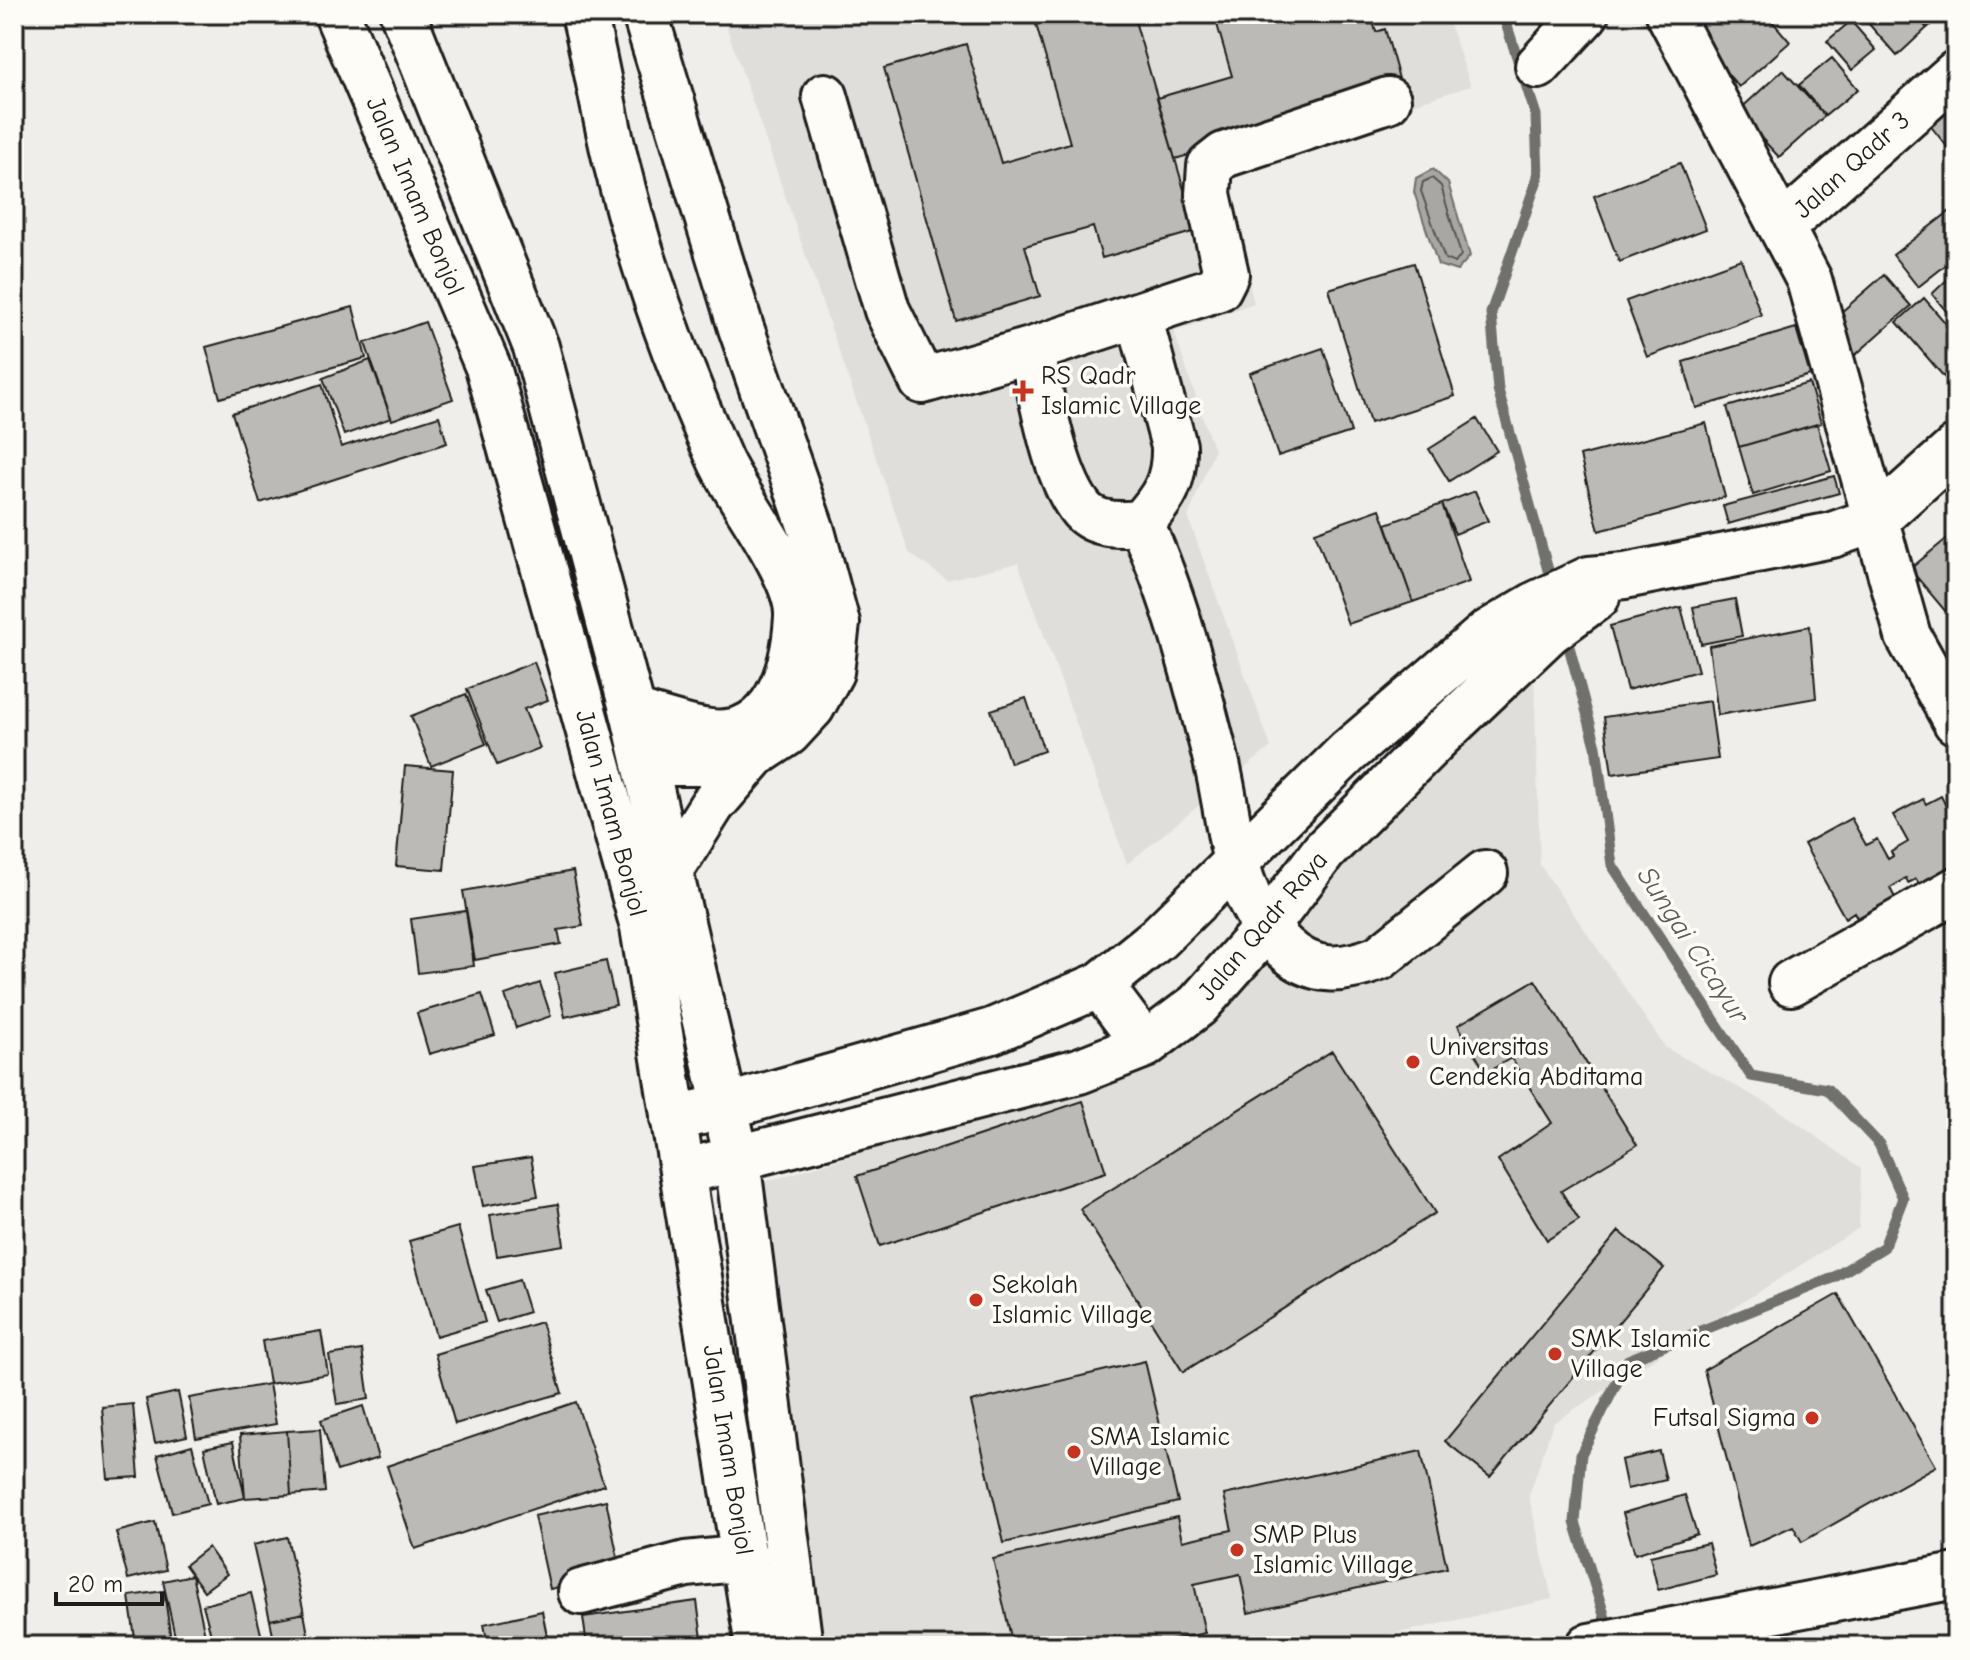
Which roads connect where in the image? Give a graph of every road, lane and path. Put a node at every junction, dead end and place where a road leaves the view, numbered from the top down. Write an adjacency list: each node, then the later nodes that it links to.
1 (337, 14): 31 (main road, Jalan Imam Bonjol)
2 (403, 14): 18 (main road, Jalan Imam Bonjol)
3 (584, 14): 18 (main road)
4 (645, 14): 20 (main road)
5 (1586, 14): 7 (main road)
6 (1669, 14): 11 (main road)
7 (1538, 66)
8 (1956, 73): 11 (main road, Jalan Qadr 3)
9 (825, 96): 13 (main road)
10 (1388, 100): 12 (main road)
11 (1783, 226): 15 (main road)
12 (1139, 316): 13 (main road); 16 (main road)
13 (1031, 350): 16 (main road)
14 (1956, 448): 15 (main road, Jalan Qadr Raya)
15 (1877, 519): 17 (main road, Jalan Qadr Raya); 19 (main road)
16 (1141, 523): 22 (main road)
17 (1543, 617): 22 (main road, Jalan Qadr Raya); 26 (main road, Jalan Qadr Raya)
18 (633, 712): 21 (main road, Jalan Imam Bonjol)
19 (1956, 722)
20 (756, 754): 21 (main road); 23 (main road)
21 (645, 763): 23 (main road, Jalan Imam Bonjol)
22 (1237, 862): 26 (main road); 28 (main road, Jalan Qadr Raya)
23 (671, 870): 30 (main road, Jalan Imam Bonjol)
24 (1485, 873): 26 (main road)
25 (1956, 890): 27 (main road)
26 (1265, 929): 29 (main road, Jalan Qadr Raya)
27 (1791, 983)
28 (1100, 985): 29 (main road); 30 (main road, Jalan Qadr Raya)
29 (1145, 1045): 32 (main road, Jalan Qadr Raya)
30 (725, 1107): 31 (main road, Jalan Qadr Raya); 32 (main road, Jalan Imam Bonjol)
31 (673, 1118): 33 (main road, Jalan Imam Bonjol)
32 (737, 1159): 33 (main road, Jalan Qadr Raya); 38 (main road, Jalan Imam Bonjol)
33 (683, 1172): 34 (main road, Jalan Imam Bonjol)
34 (746, 1558): 36 (main road); 37 (main road, Jalan Imam Bonjol)
35 (1956, 1576): 39 (main road)
36 (581, 1592)
37 (758, 1646)
38 (800, 1646)
39 (1589, 1646)

